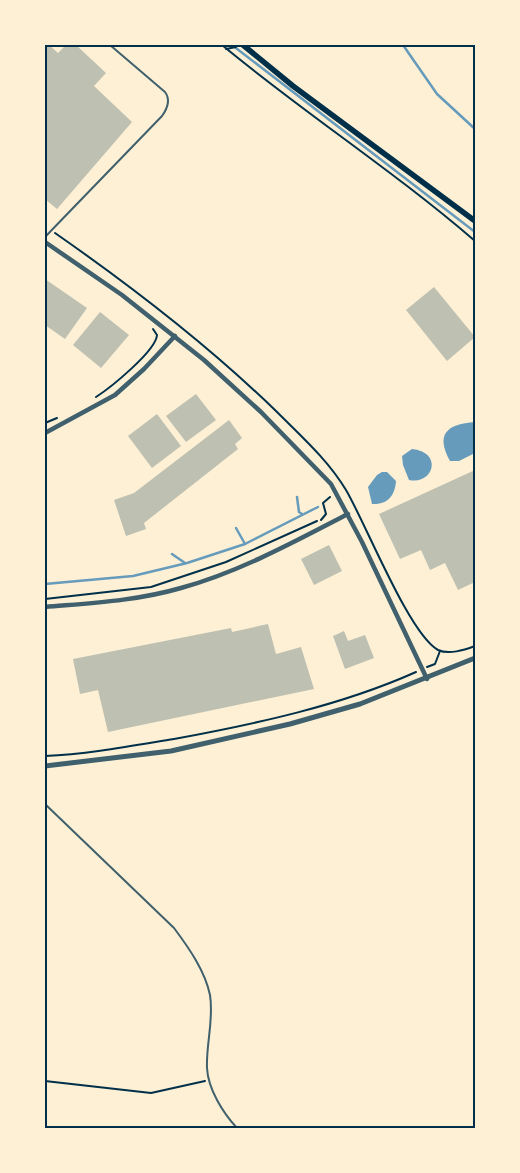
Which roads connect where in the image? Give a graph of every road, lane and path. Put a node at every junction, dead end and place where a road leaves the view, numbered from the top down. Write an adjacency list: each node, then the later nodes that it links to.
1 (110, 45): 6 (lane)
2 (222, 45): 4 (path)
3 (242, 46): 4 (path); 5 (main road)
4 (226, 49): 7 (path)
5 (475, 221)
6 (45, 237)
7 (475, 241)
8 (45, 242): 10 (street)
9 (163, 312): 10 (path)
10 (157, 320): 11 (street); 12 (path)
11 (175, 336): 15 (street); 16 (street)
12 (90, 400)
13 (60, 416): 14 (path)
14 (45, 423)
15 (45, 433)
16 (337, 494): 17 (street); 18 (path)
17 (348, 514): 19 (street); 22 (street)
18 (45, 599)
19 (45, 607)
20 (440, 651): 22 (path)
21 (475, 658): 23 (street)
22 (422, 669): 23 (street); 24 (path)
23 (427, 678): 25 (street)
24 (45, 756)
25 (45, 766)
26 (45, 804): 27 (lane)
27 (210, 1080): 28 (path); 29 (lane)
28 (45, 1081)
29 (237, 1128)

